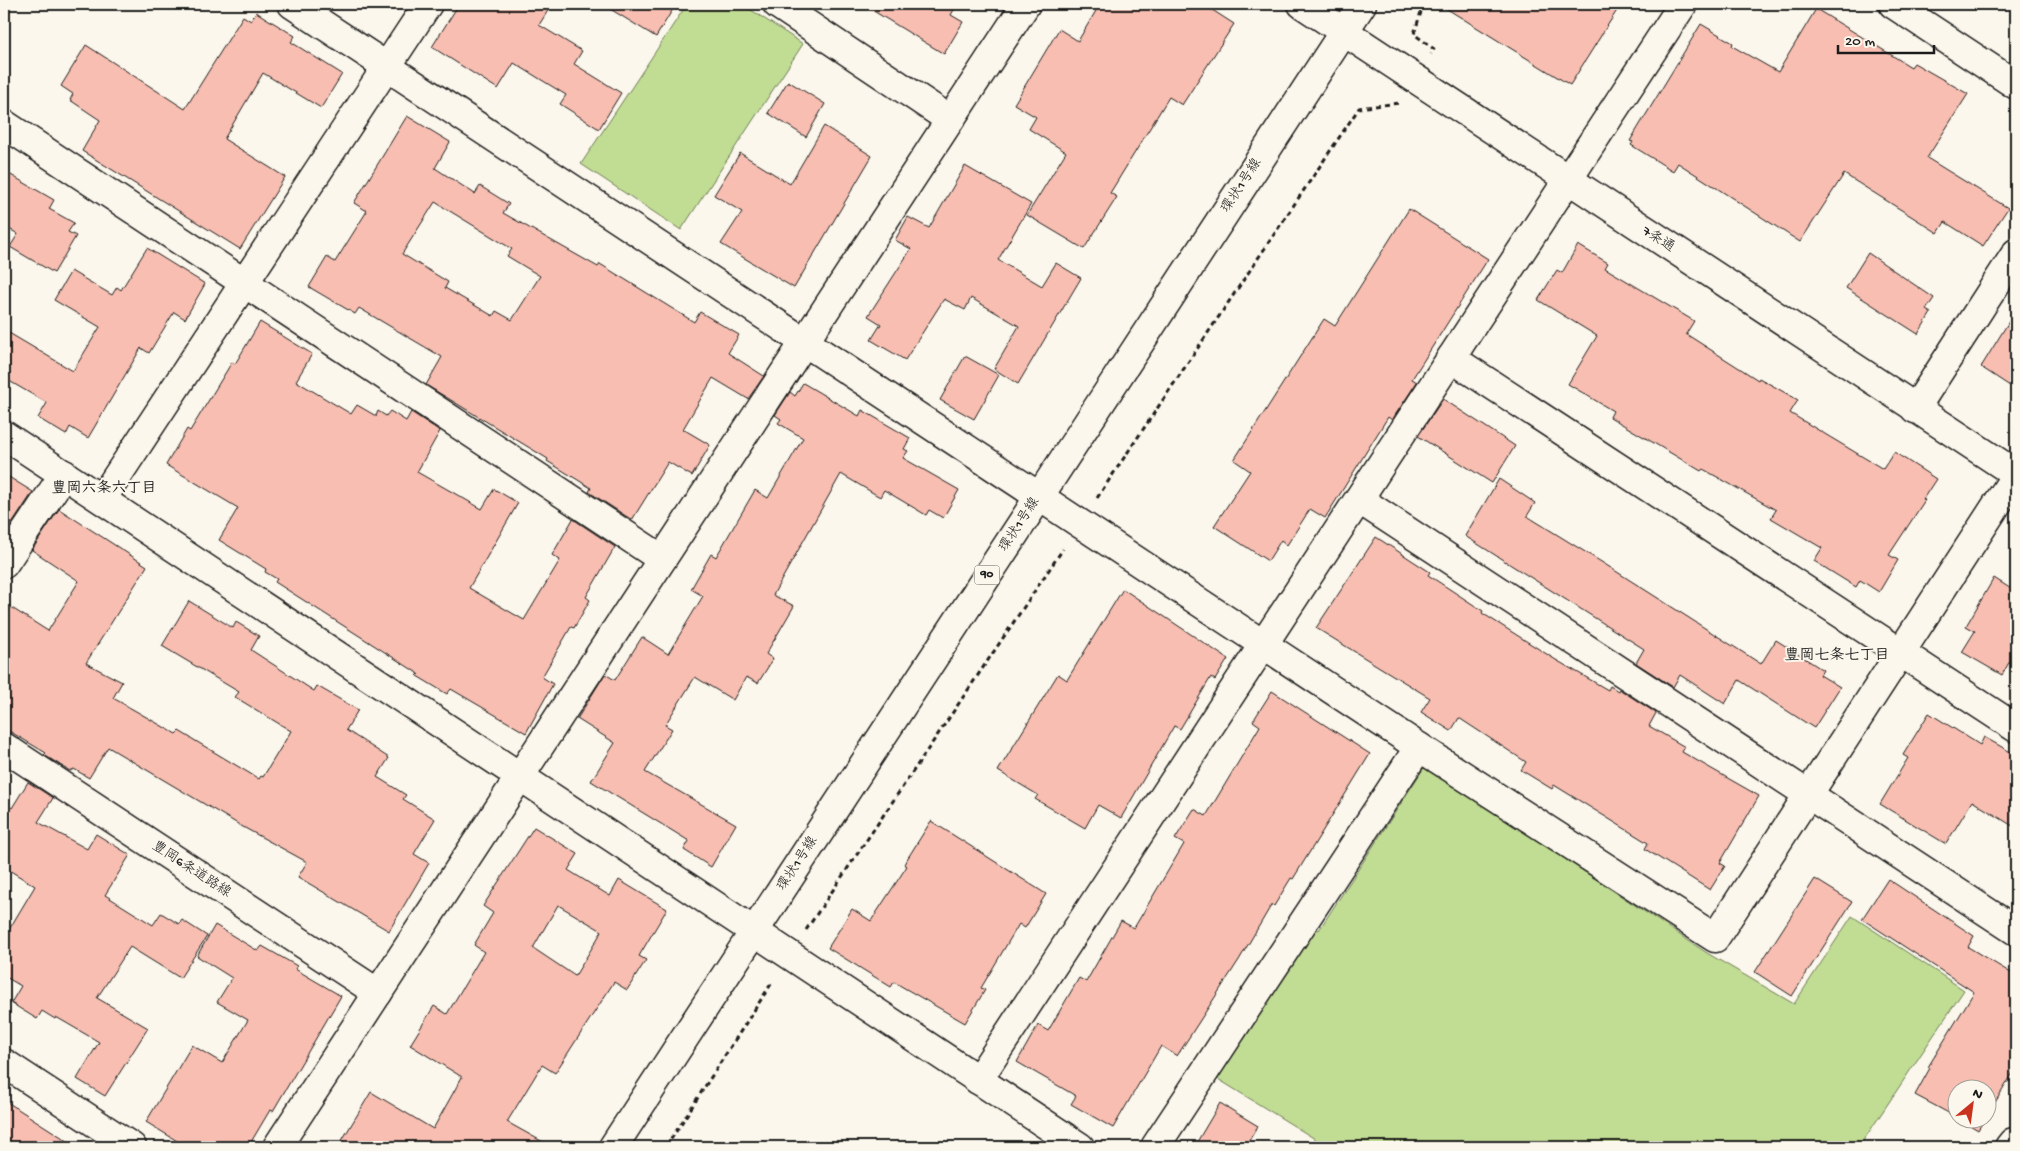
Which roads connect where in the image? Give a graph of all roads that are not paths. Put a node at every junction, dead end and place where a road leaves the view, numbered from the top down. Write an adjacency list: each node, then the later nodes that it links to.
1 (292, 4): 10 (street)
2 (428, 4): 10 (street)
3 (777, 4): 12 (street)
4 (1026, 4): 12 (street)
5 (1302, 4): 9 (street, 7条通)
6 (1362, 4): 9 (street, 環状1号線 / 90)
7 (1684, 4): 14 (street)
8 (1893, 4): 11 (street)
9 (1344, 32): 14 (street, 7条通); 23 (street, 環状1号線 / 90)
10 (388, 67): 16 (street); 17 (street)
11 (2016, 85)
12 (949, 118): 17 (street)
13 (4, 124): 16 (street)
14 (1569, 181): 18 (street); 19 (street, 7条通)
15 (2016, 253): 19 (street)
16 (245, 283): 24 (street); 26 (street)
17 (806, 341): 23 (street); 26 (street)
18 (1451, 358): 25 (street); 29 (street)
19 (1915, 408): 22 (street, 7条通)
20 (4, 435): 21 (street)
21 (64, 474): 24 (street); 27 (street)
22 (2016, 474): 29 (street)
23 (1039, 495): 28 (street); 35 (street, 環状1号線 / 90)
24 (102, 499): 33 (street)
25 (1360, 500): 28 (street); 34 (street)
26 (662, 559): 33 (street)
27 (4, 564)
28 (1265, 644): 32 (street); 39 (street)
29 (1900, 651): 30 (street); 34 (street)
30 (2016, 728)
31 (4, 747): 37 (street, 豊岡6条道路線)
32 (1419, 747): 34 (street); 45 (street)
33 (520, 776): 35 (street); 37 (street)
34 (1808, 796): 36 (street)
35 (754, 930): 39 (street); 43 (street, 環状1号線 / 90)
36 (2016, 932)
37 (378, 993): 42 (street)
38 (4, 1063): 41 (street)
39 (978, 1080): 44 (street)
40 (2016, 1144): 46 (street)
41 (132, 1147)
42 (277, 1147)
43 (613, 1147)
44 (1080, 1147)
45 (1155, 1147)
46 (2009, 1147)

